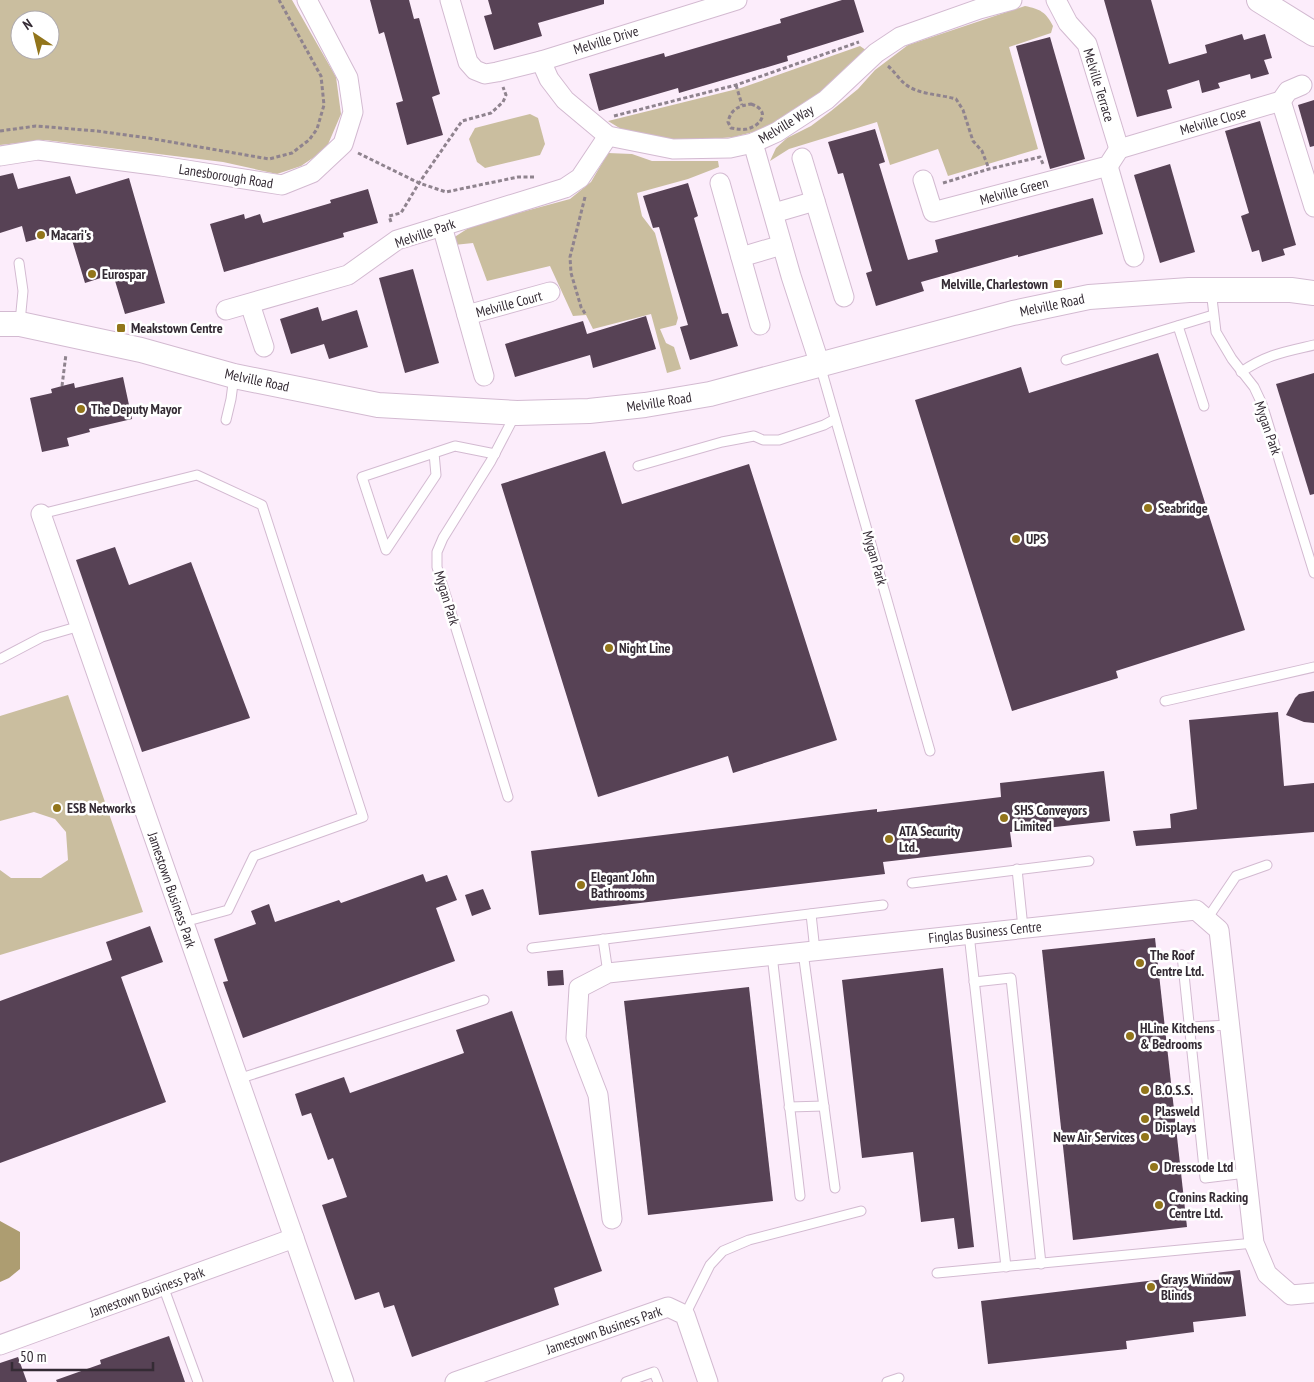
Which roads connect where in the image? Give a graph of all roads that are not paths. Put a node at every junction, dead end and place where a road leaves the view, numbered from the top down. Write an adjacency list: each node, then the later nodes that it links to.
1 (307, 0): 15 (street, Lanesborough Road)
2 (450, 0): 9 (street, Melville Drive)
3 (737, 0): 9 (street, Melville Drive)
4 (1012, 0): 7 (street)
5 (1056, 0): 14 (street, Melville Terrace)
6 (1259, 0): 8 (street)
7 (978, 4): 13 (street, Melville Way)
8 (1314, 34)
9 (541, 61): 12 (street, Melville Way)
10 (1302, 85): 11 (street, Melville Close)
11 (1281, 101): 14 (street, Melville Close); 21 (street)
12 (608, 136): 13 (street, Melville Way); 23 (street, Melville Park)
13 (753, 143): 22 (street)
14 (1119, 149): 17 (street)
15 (0, 156)
16 (802, 158): 20 (street)
17 (1108, 166): 19 (street, Melville Green); 26 (street)
18 (720, 183): 25 (street)
19 (924, 184)
20 (814, 201): 22 (street); 31 (street)
21 (1314, 207)
22 (774, 213): 24 (street)
23 (442, 226): 32 (street, Melville Park); 34 (street, Melville Court)
24 (782, 245): 25 (street); 42 (street)
25 (741, 257): 37 (street)
26 (1134, 257)
27 (19, 263): 36 (lane)
28 (1211, 290): 30 (street, Melville Road); 35 (lane, Mygan Park); 42 (street, Melville Road)
29 (550, 292): 34 (street, Melville Court)
30 (1314, 293)
31 (844, 297)
32 (250, 304): 33 (street, Melville Park); 40 (street)
33 (226, 310)
34 (467, 315): 45 (street, Melville Court)
35 (1213, 315): 38 (lane); 43 (lane, Mygan Park)
36 (10, 324): 44 (street, Melville Road)
37 (760, 325)
38 (1178, 326): 41 (lane); 46 (lane)
39 (1314, 345): 43 (lane)
40 (264, 347)
41 (1066, 360)
42 (820, 365): 47 (street, Melville Road); 48 (lane, Mygan Park)
43 (1241, 372): 54 (lane, Mygan Park)
44 (234, 376): 47 (street, Melville Road); 49 (lane)
45 (484, 376)
46 (1204, 406)
47 (517, 412): 51 (lane, Mygan Park)
48 (836, 419): 52 (lane); 59 (lane, Mygan Park)
49 (226, 420)
50 (434, 453): 50 (lane); 51 (lane)
51 (495, 454): 60 (lane, Mygan Park)
52 (638, 466)
53 (41, 514): 55 (street, Jamestown Business Park); 68 (lane)
54 (1314, 574)
55 (80, 626): 56 (lane); 68 (street, Jamestown Business Park)
56 (0, 659)
57 (1314, 667): 58 (lane)
58 (1165, 701)
59 (930, 751)
60 (508, 797)
61 (1089, 861): 63 (lane)
62 (1267, 865): 67 (lane)
63 (1017, 869): 64 (lane); 69 (lane)
64 (912, 883)
65 (883, 905): 66 (lane)
66 (811, 914): 71 (lane); 73 (lane)
67 (1207, 920): 69 (street, Finglas Business Centre); 79 (street)
68 (184, 922): 81 (street, Jamestown Business Park)
69 (1023, 928): 70 (street, Finglas Business Centre)
70 (968, 934): 73 (street, Finglas Business Centre); 77 (lane)
71 (603, 939): 72 (lane); 76 (lane)
72 (532, 948)
73 (809, 951): 74 (street, Finglas Business Centre); 82 (lane)
74 (772, 955): 76 (street, Finglas Business Centre); 83 (lane)
75 (1182, 955): 80 (lane)
76 (608, 973): 88 (street, Finglas Business Centre)
77 (974, 982): 91 (lane); 92 (lane)
78 (484, 1000): 81 (lane)
79 (1230, 1025): 80 (lane); 84 (street)
80 (1189, 1027): 84 (lane)
81 (238, 1079): 89 (street, Jamestown Business Park)
82 (824, 1106): 83 (lane); 85 (lane)
83 (789, 1107): 86 (lane)
84 (1246, 1173): 90 (street)
85 (835, 1188)
86 (800, 1196)
87 (861, 1210): 96 (lane)
88 (612, 1218)
89 (294, 1238): 94 (street, Jamestown Business Park); 100 (street, Jamestown Business Park)
90 (1254, 1243): 91 (lane); 95 (street)
91 (1041, 1264): 92 (lane)
92 (1006, 1267): 93 (lane)
93 (936, 1273)
94 (163, 1286): 97 (street, Jamestown Business Park); 99 (lane)
95 (1314, 1292)
96 (685, 1314): 101 (street, Jamestown Business Park); 104 (street)
97 (0, 1345)
98 (899, 1378): 105 (lane)
99 (198, 1382)
100 (344, 1382)
101 (455, 1382)
102 (626, 1382): 103 (lane)
103 (658, 1382)
104 (708, 1382)
105 (887, 1382)

